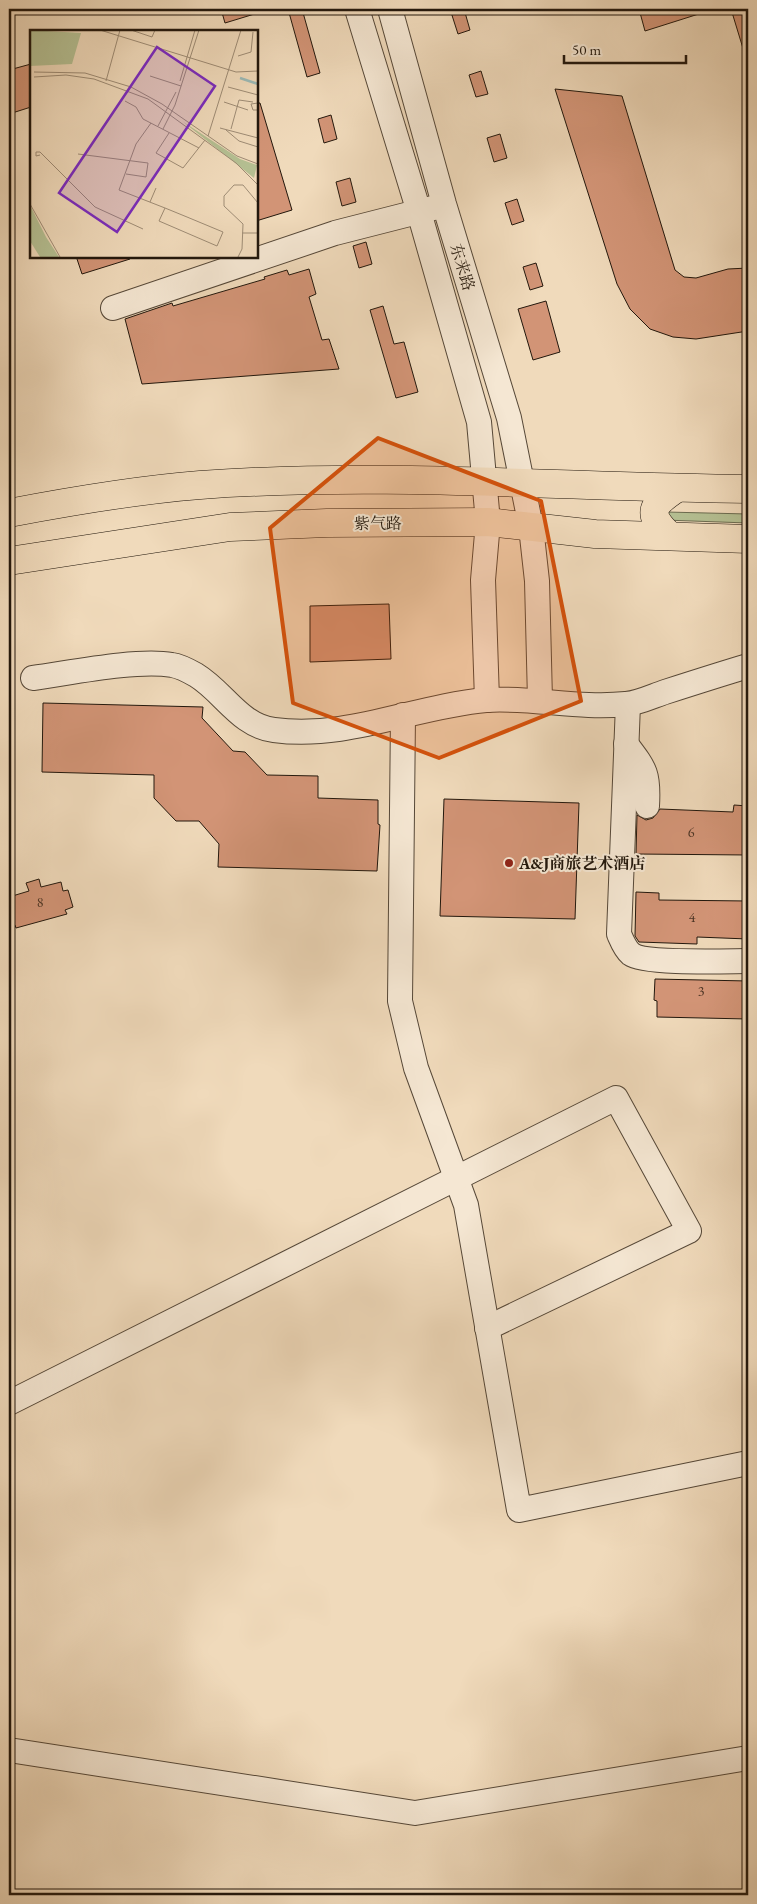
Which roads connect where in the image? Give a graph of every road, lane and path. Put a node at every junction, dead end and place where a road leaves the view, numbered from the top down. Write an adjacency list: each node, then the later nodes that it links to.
1 (357, 9): 4 (street, 东来路)
2 (390, 9): 3 (street, 东来路)
3 (444, 204): 4 (street); 8 (street, 东来路)
4 (419, 212): 5 (street); 6 (street, 东来路)
5 (113, 308)
6 (485, 480): 7 (main road); 8 (main road); 12 (street, 东来路)
7 (327, 481): 11 (main road); 13 (main road)
8 (522, 483): 9 (main road); 14 (street, 东来路)
9 (677, 488): 10 (main road); 15 (main road)
10 (748, 489)
11 (9, 513)
12 (488, 522): 13 (main road, 紫气路); 14 (main road, 紫气路); 20 (street, 东来路)
13 (327, 523): 17 (main road, 紫气路)
14 (531, 527): 15 (main road, 紫气路); 21 (street, 东来路)
15 (670, 536): 16 (main road, 紫气路)
16 (748, 538)
17 (9, 561)
18 (748, 666): 22 (street)
19 (33, 678): 23 (street)
20 (486, 700): 21 (street); 23 (street)
21 (540, 700): 22 (street)
22 (628, 704): 24 (street)
23 (403, 715): 27 (street)
24 (626, 744): 25 (street); 26 (street)
25 (647, 806)
26 (748, 961)
27 (456, 1178): 28 (street); 28 (street); 29 (street)
28 (487, 1328): 30 (street)
29 (9, 1404)
30 (748, 1463)
31 (9, 1750): 32 (street)
32 (748, 1758)

